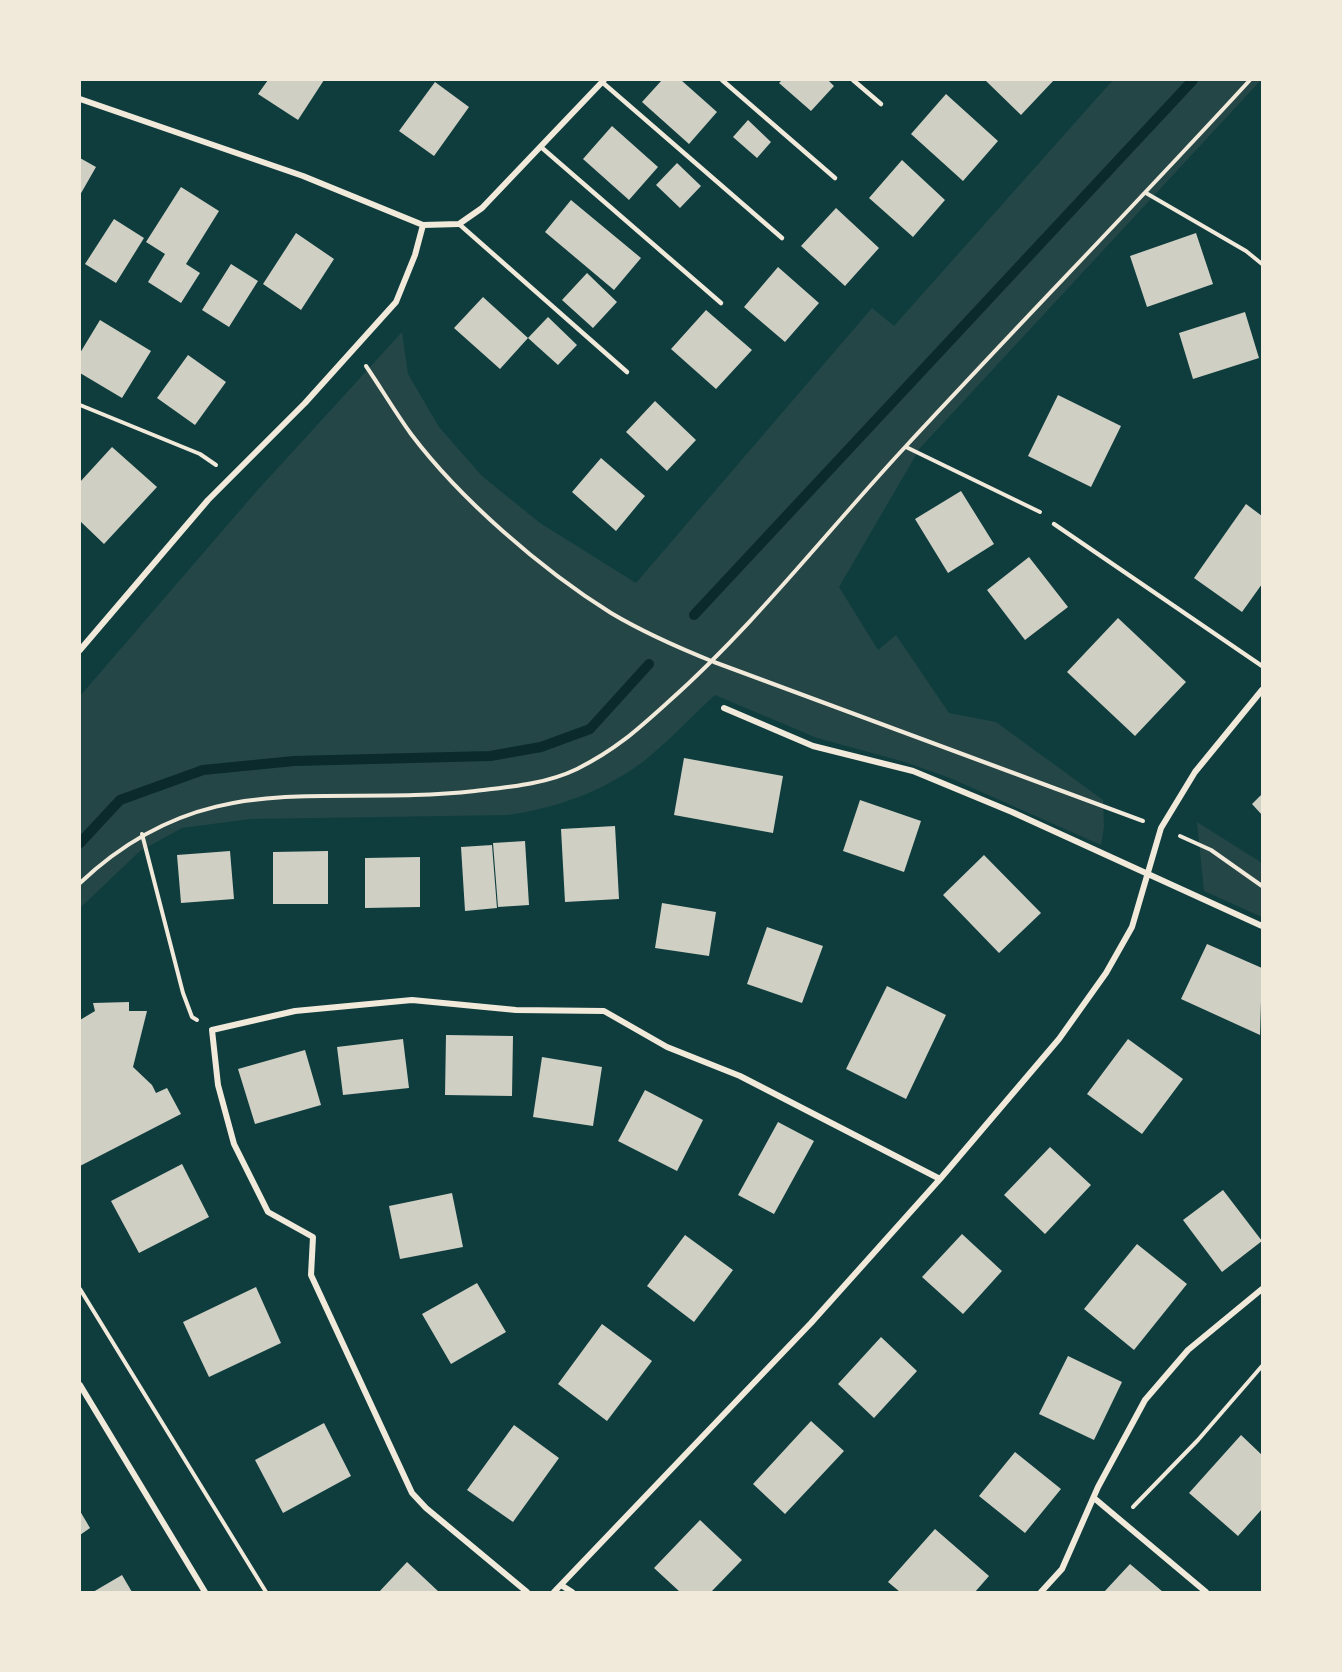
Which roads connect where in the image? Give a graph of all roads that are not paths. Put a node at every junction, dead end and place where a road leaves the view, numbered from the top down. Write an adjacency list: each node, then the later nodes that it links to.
1 (722, 80): 7 (lane)
2 (853, 80): 5 (lane)
3 (603, 81): 6 (street); 10 (lane)
4 (80, 99): 9 (street)
5 (881, 104)
6 (541, 147): 8 (street); 11 (lane)
7 (835, 178)
8 (459, 224): 9 (street); 12 (lane)
9 (423, 225): 14 (street)
10 (782, 238)
11 (721, 303)
12 (627, 372)
13 (1054, 524): 15 (lane)
14 (80, 650)
15 (1263, 666)
16 (1263, 690): 18 (street)
17 (724, 708): 18 (street)
18 (1148, 875): 19 (street); 20 (street)
19 (1263, 926)
20 (940, 1179): 24 (street); 26 (street)
21 (1263, 1289): 23 (street)
22 (81, 1390): 25 (street)
23 (1094, 1498): 29 (street); 30 (street)
24 (561, 1585): 27 (street); 28 (street)
25 (205, 1593)
26 (527, 1593)
27 (554, 1593)
28 (572, 1593)
29 (1041, 1593)
30 (1206, 1593)

